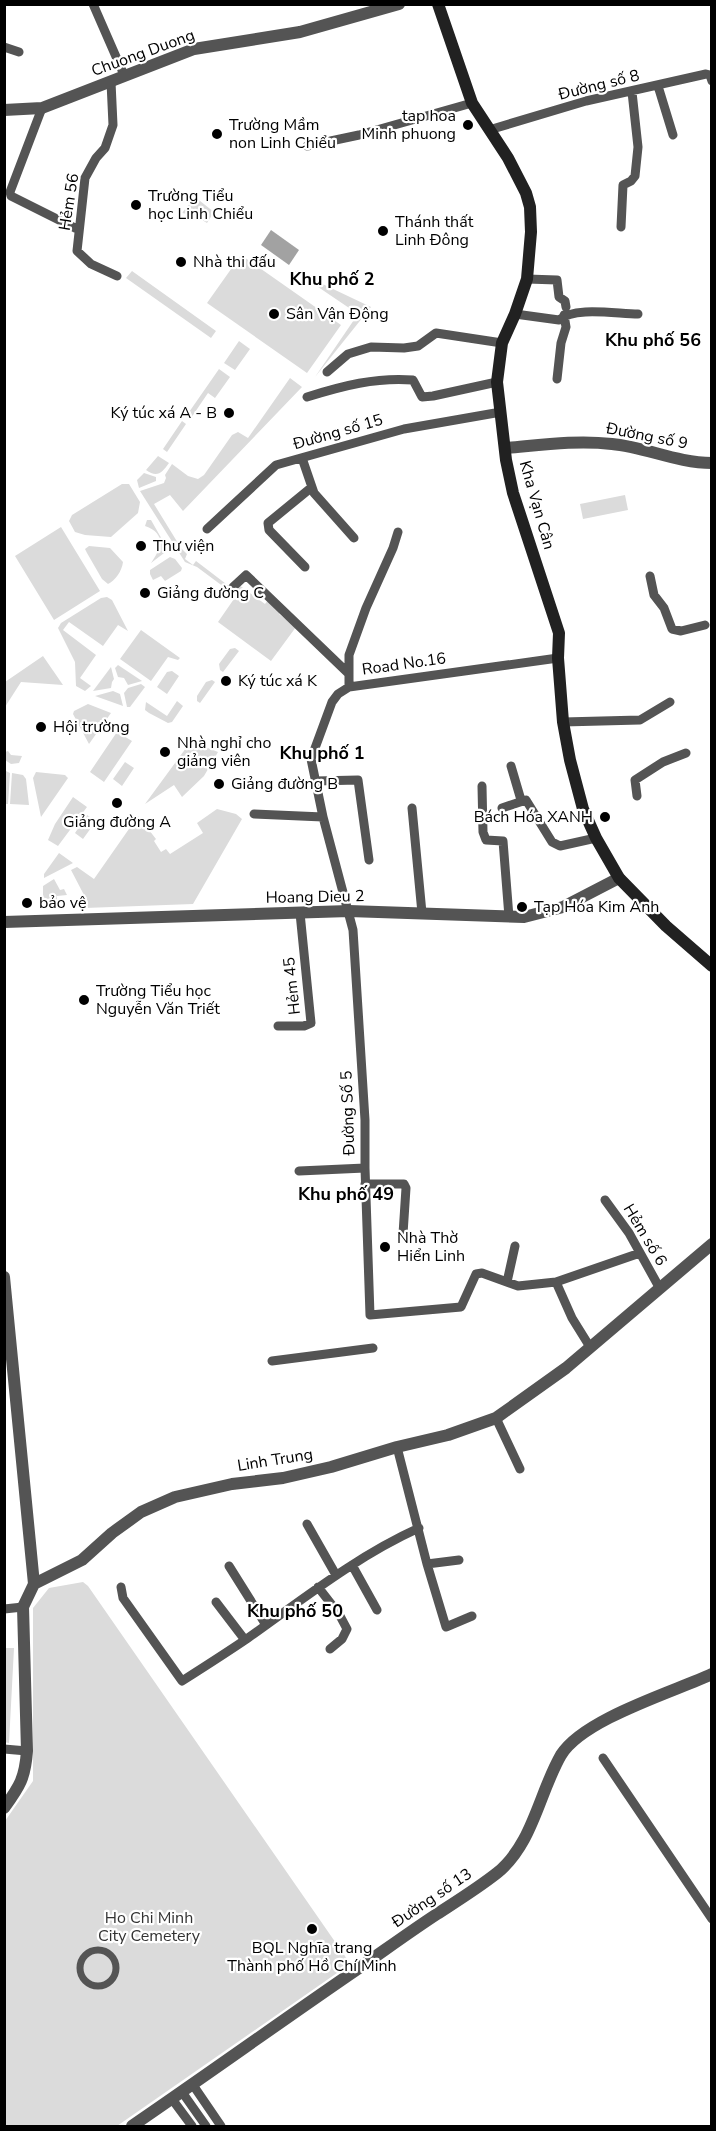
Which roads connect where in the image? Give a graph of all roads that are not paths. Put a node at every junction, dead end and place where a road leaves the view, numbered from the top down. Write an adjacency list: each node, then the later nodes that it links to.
1 (93, 4): 6 (street)
2 (399, 4): 6 (street, Chuong Duong)
3 (438, 4): 11 (main road, Kha Vạn Cân)
4 (4, 47): 5 (street)
5 (19, 52)
6 (124, 75): 8 (street, Chuong Duong)
7 (711, 81): 9 (street, Đường số 8)
8 (111, 82): 12 (street, Chuong Duong); 18 (street, Hẻm 56)
9 (658, 86): 10 (street, Đường số 8); 15 (street)
10 (632, 92): 14 (street, Đường số 8); 17 (street)
11 (472, 103): 14 (main road, Kha Vạn Cân); 16 (street)
12 (42, 108): 13 (street, Chuong Duong); 18 (street)
13 (4, 110)
14 (489, 130): 20 (main road, Kha Vạn Cân)
15 (673, 135)
16 (307, 146)
17 (621, 227)
18 (79, 230): 19 (street, Hẻm 56)
19 (117, 276)
20 (526, 279): 21 (street); 22 (main road, Kha Vạn Cân)
21 (565, 311): 22 (street); 23 (street); 26 (street)
22 (515, 314): 24 (main road, Kha Vạn Cân)
23 (638, 314)
24 (502, 343): 25 (street); 27 (main road, Kha Vạn Cân)
25 (327, 372)
26 (557, 379)
27 (497, 382): 28 (street); 29 (main road, Kha Vạn Cân)
28 (307, 397)
29 (501, 412): 30 (main road, Kha Vạn Cân); 31 (street, Đường số 15)
30 (506, 448): 32 (street, Đường số 9); 41 (main road, Kha Vạn Cân)
31 (302, 458): 33 (street); 34 (street, Đường số 15)
32 (711, 463)
33 (312, 487): 36 (street); 37 (street)
34 (207, 529)
35 (398, 532): 42 (street)
36 (354, 538)
37 (305, 567)
38 (650, 576): 40 (street)
39 (233, 587): 42 (street)
40 (705, 625)
41 (558, 658): 43 (street, Road No.16); 45 (main road, Kha Vạn Cân)
42 (349, 674): 43 (street)
43 (349, 687): 48 (street, Road No.16)
44 (670, 702): 45 (street)
45 (563, 722): 56 (main road, Kha Vạn Cân)
46 (686, 753): 50 (street)
47 (511, 766): 51 (street)
48 (316, 781): 55 (street, Road No.16); 57 (street)
49 (482, 786): 62 (street)
50 (637, 796)
51 (521, 800): 53 (street); 56 (street)
52 (412, 808): 61 (street)
53 (502, 808)
54 (254, 814): 55 (street)
55 (323, 817): 59 (street, Road No.16)
56 (596, 838): 58 (main road, Kha Vạn Cân)
57 (369, 860)
58 (618, 878): 62 (street, Hoang Dieu 2); 64 (main road, Kha Vạn Cân)
59 (349, 911): 60 (street, Hoang Dieu 2); 61 (street, Hoang Dieu 2); 66 (street, Đường Số 5)
60 (300, 913): 63 (street, Hoang Dieu 2); 65 (street, Hẻm 45)
61 (422, 913): 62 (street, Hoang Dieu 2)
62 (509, 917)
63 (4, 922)
64 (711, 966)
65 (278, 1026)
66 (365, 1168): 67 (street); 68 (street, Đường Số 5)
67 (299, 1171)
68 (365, 1184): 70 (street); 75 (street, Đường Số 5)
69 (605, 1200): 73 (street, Hẻm số 6)
70 (403, 1234)
71 (711, 1244): 77 (street, Linh Trung)
72 (515, 1245): 75 (street)
73 (640, 1253): 76 (street); 77 (street, Hẻm số 6)
74 (4, 1277): 91 (street)
75 (507, 1282): 76 (street)
76 (556, 1282): 78 (street)
77 (659, 1287): 78 (street, Linh Trung)
78 (590, 1347): 81 (street, Linh Trung)
79 (373, 1348): 80 (street)
80 (272, 1361)
81 (496, 1418): 82 (street, Linh Trung); 83 (street)
82 (397, 1447): 85 (street); 91 (street, Linh Trung)
83 (519, 1469)
84 (307, 1524): 90 (street)
85 (418, 1528): 87 (street); 88 (street)
86 (459, 1560): 87 (street)
87 (427, 1564): 98 (street)
88 (352, 1565): 90 (street); 97 (street)
89 (229, 1566): 99 (street)
90 (336, 1575): 93 (street)
91 (34, 1584): 95 (street)
92 (121, 1587): 100 (street)
93 (318, 1587): 99 (street); 101 (street)
94 (216, 1602): 100 (street)
95 (23, 1607): 96 (street); 104 (street)
96 (4, 1609)
97 (377, 1610)
98 (472, 1616)
99 (266, 1625): 100 (street)
100 (245, 1640)
101 (330, 1649)
102 (711, 1674): 109 (street, Đường số 13)
103 (4, 1749): 104 (street)
104 (27, 1751): 106 (street)
105 (603, 1758): 107 (street)
106 (4, 1808)
107 (711, 1918)
108 (116, 1965): 108 (street)
109 (182, 2092): 110 (street, Đường số 13); 111 (street); 112 (street); 113 (street)
110 (132, 2127)
111 (192, 2127)
112 (206, 2127)
113 (221, 2127)

